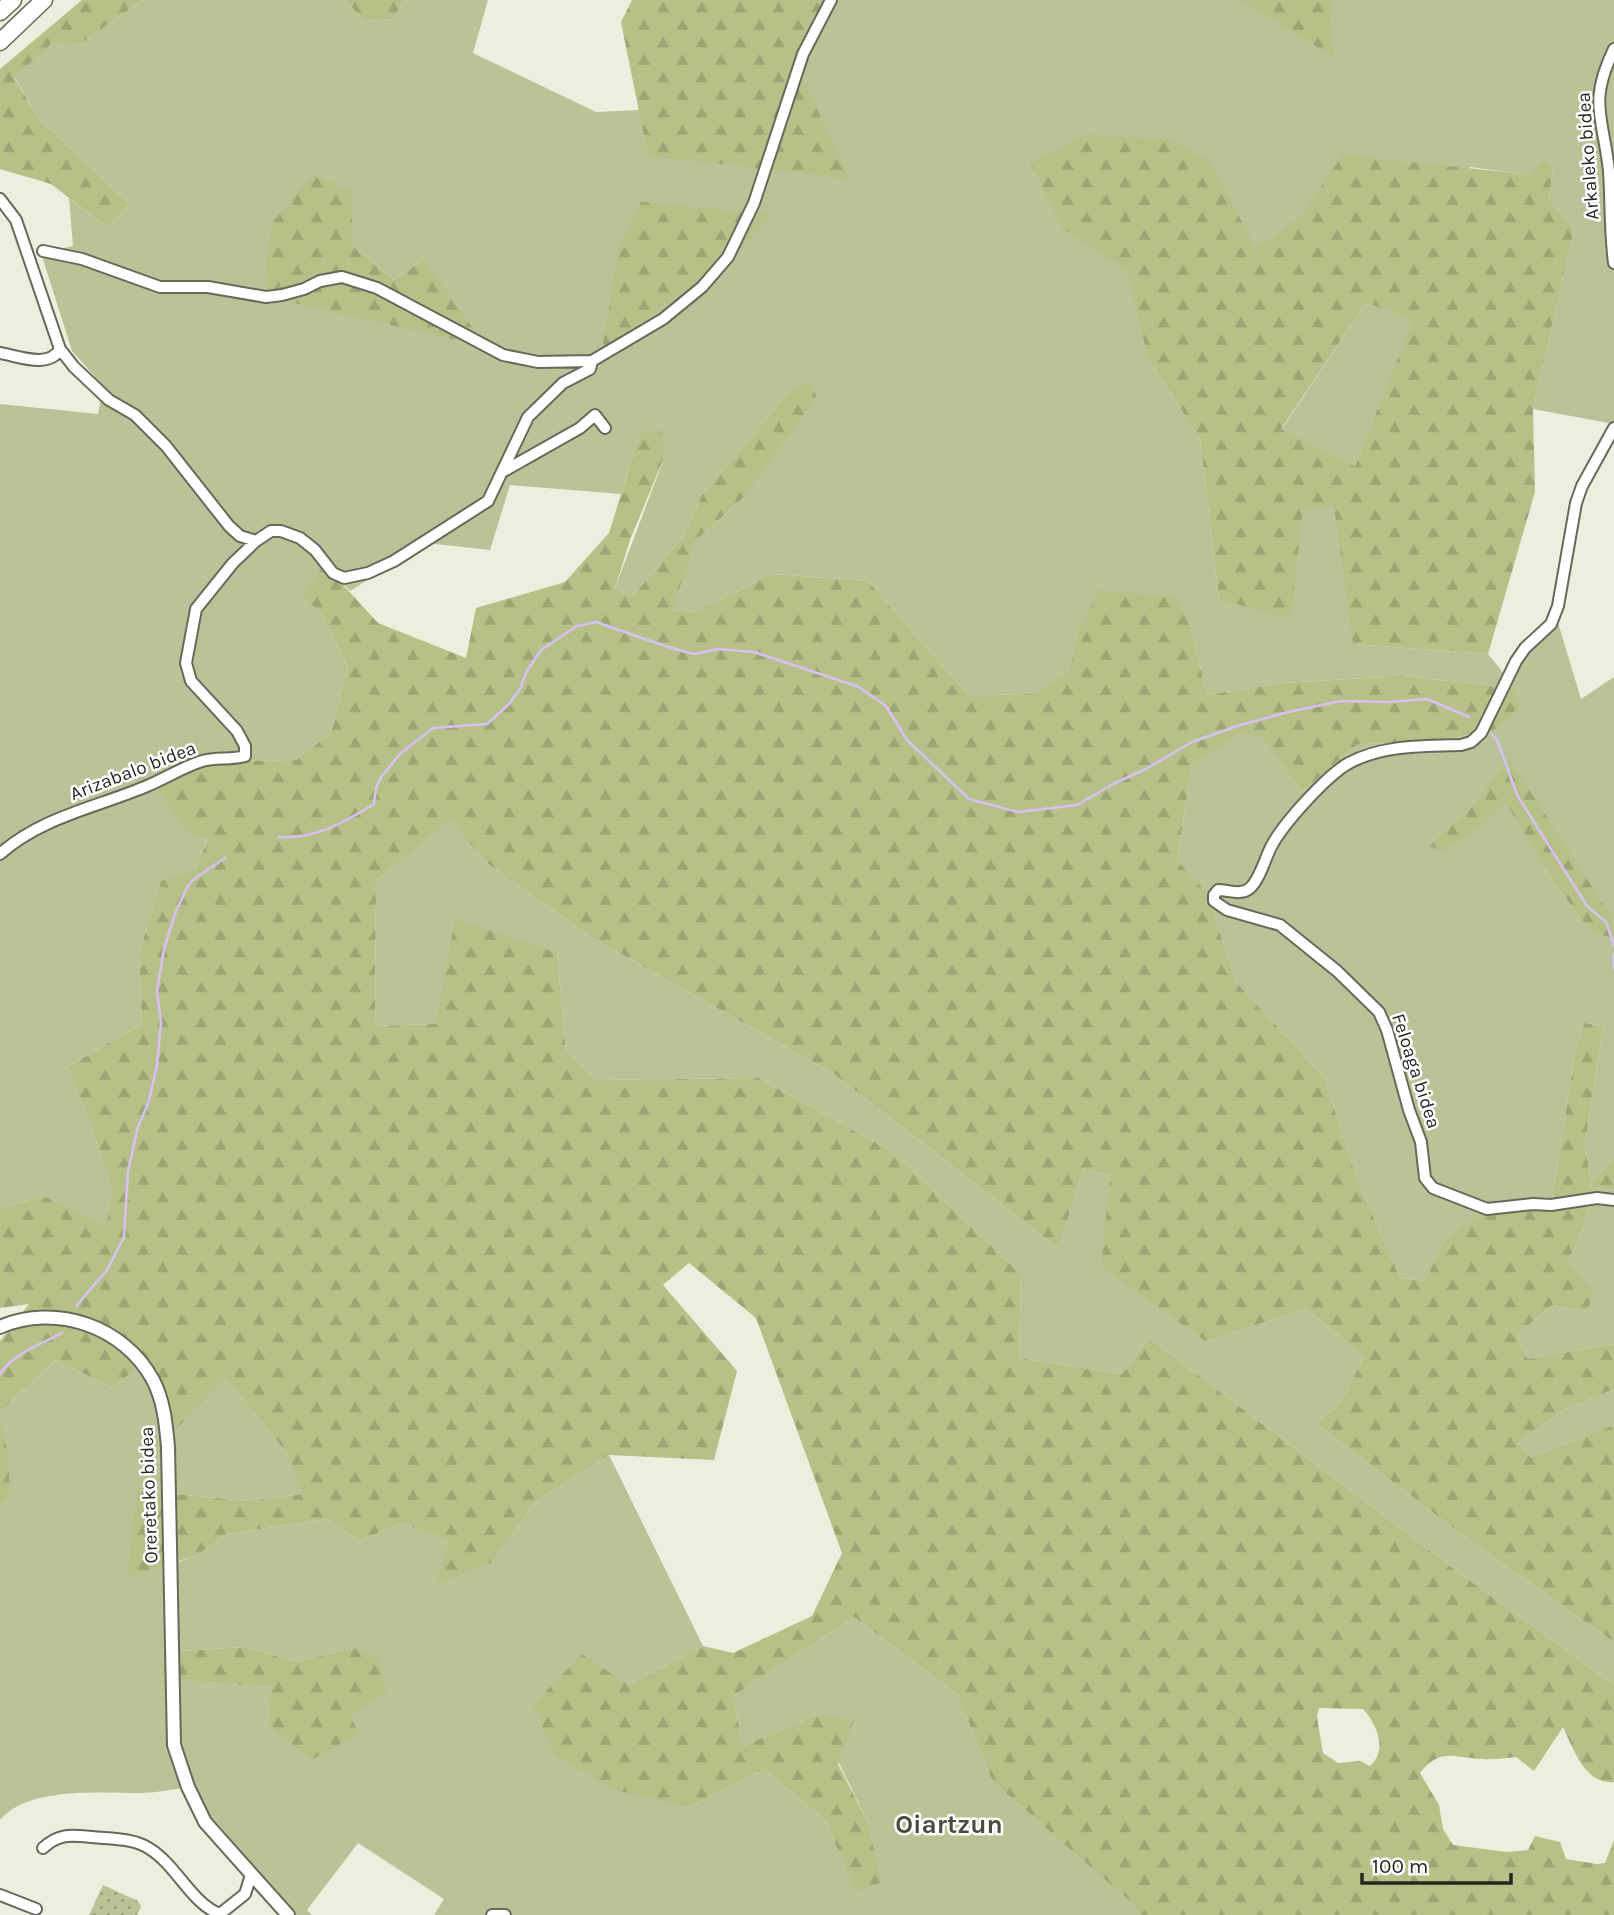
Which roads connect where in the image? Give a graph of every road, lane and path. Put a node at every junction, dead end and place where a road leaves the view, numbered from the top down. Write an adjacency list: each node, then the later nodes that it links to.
1 (13, 0): 4 (highway)
2 (44, 0): 5 (highway)
3 (831, 0): 12 (street)
4 (0, 12)
5 (0, 42)
6 (1614, 49): 9 (street, Arkaleko bidea)
7 (0, 200): 10 (street)
8 (43, 251): 12 (street)
9 (1614, 264)
10 (60, 349): 11 (street); 16 (street)
11 (0, 353)
12 (592, 361): 15 (street)
13 (605, 428): 15 (street)
14 (1614, 428): 18 (street, Feloaga bidea)
15 (503, 471): 16 (street)
16 (256, 541): 17 (street, Arizabalo bidea)
17 (0, 854)
18 (1614, 1200)
19 (0, 1327): 21 (main road, Oreretako bidea)
20 (43, 1848): 24 (street)
21 (251, 1875): 24 (street); 25 (main road, Oreretako bidea)
22 (0, 1895): 23 (street)
23 (36, 1909)
24 (206, 1913)
25 (288, 1915)
26 (492, 1915): 27 (street)
27 (505, 1915)

